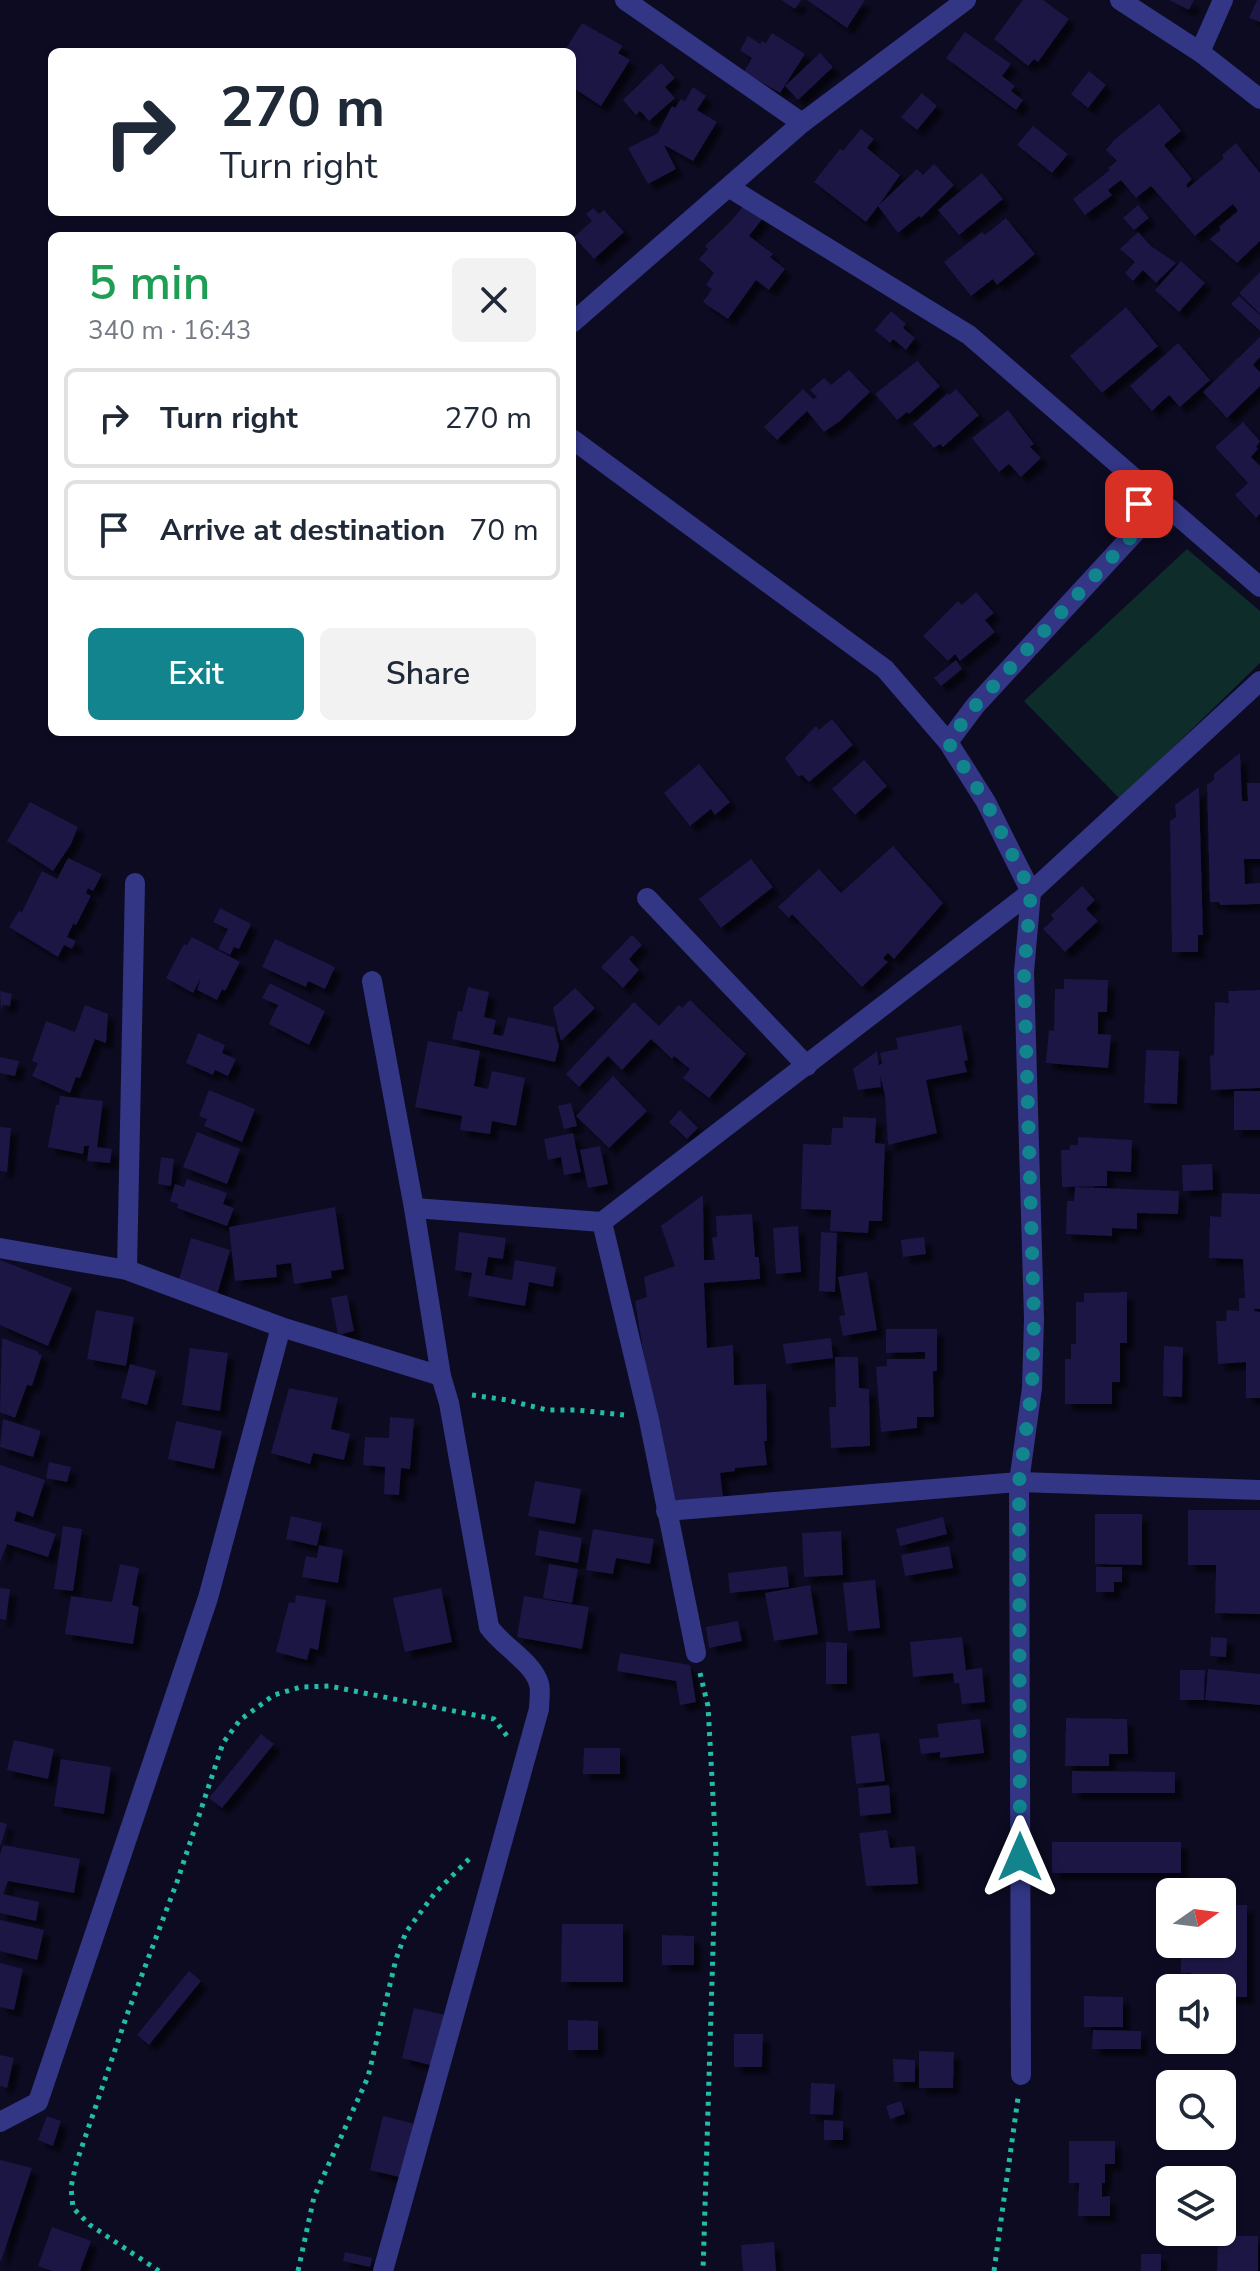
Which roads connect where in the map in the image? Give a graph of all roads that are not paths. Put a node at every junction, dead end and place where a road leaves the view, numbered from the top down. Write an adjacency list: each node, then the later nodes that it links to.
1 (625, 0): 7 (street)
2 (966, 0): 7 (street)
3 (1120, 0): 5 (street)
4 (1223, 0): 5 (street)
5 (1200, 52): 6 (street)
6 (1260, 99)
7 (802, 123): 8 (street)
8 (730, 188): 9 (street); 11 (street)
9 (576, 320)
10 (576, 442): 14 (street)
11 (1137, 481): 12 (street); 14 (street)
12 (1260, 587)
13 (1260, 681): 16 (street)
14 (948, 742): 16 (street)
15 (135, 883): 23 (street)
16 (1031, 892): 19 (street); 26 (street)
17 (647, 898): 19 (street)
18 (372, 981): 20 (street)
19 (807, 1066): 21 (street)
20 (414, 1208): 21 (street); 25 (street)
21 (602, 1222): 28 (street)
22 (0, 1248): 23 (street)
23 (127, 1270): 24 (street)
24 (281, 1327): 25 (street); 31 (street)
25 (441, 1376): 32 (street)
26 (1019, 1482): 27 (street); 28 (street); 30 (street)
27 (1260, 1490)
28 (666, 1511): 29 (street)
29 (696, 1653)
30 (1021, 2075)
31 (0, 2122)
32 (383, 2271)

